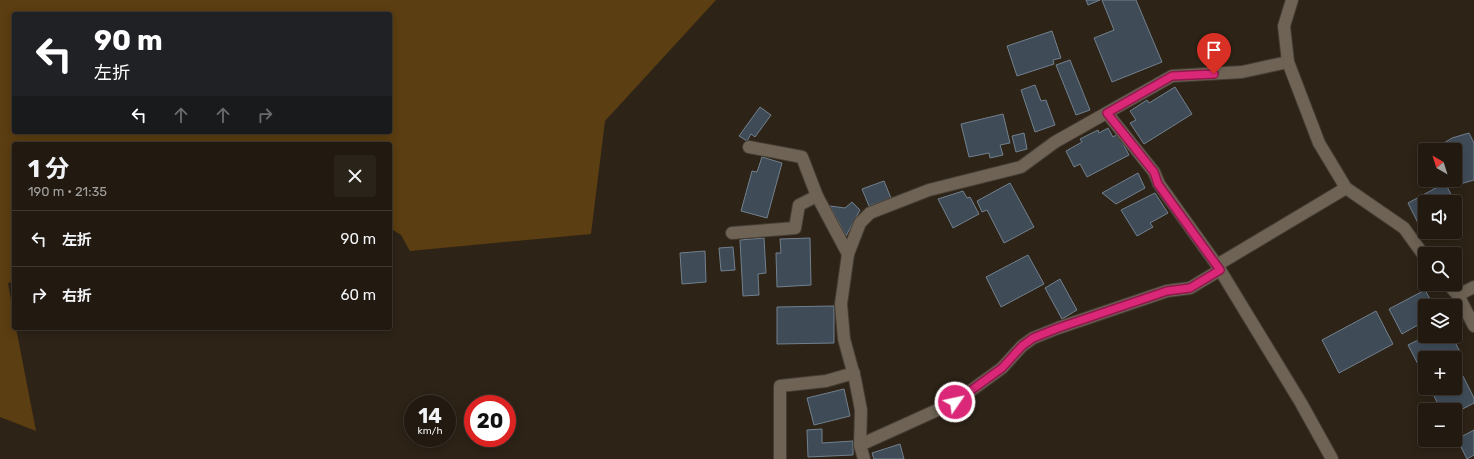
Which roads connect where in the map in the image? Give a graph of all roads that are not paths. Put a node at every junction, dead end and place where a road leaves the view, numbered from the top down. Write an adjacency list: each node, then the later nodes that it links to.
1 (1292, 0): 2 (street)
2 (1288, 62): 3 (street); 5 (street)
3 (1107, 113): 9 (street); 10 (street)
4 (748, 147): 6 (street)
5 (1346, 188): 8 (street); 10 (street)
6 (817, 196): 7 (street); 9 (street)
7 (732, 233)
8 (1418, 247)
9 (848, 254): 15 (street)
10 (1218, 267): 16 (street); 19 (street)
11 (1474, 287): 13 (street)
12 (1454, 291): 13 (street)
13 (1458, 295): 14 (street)
14 (1474, 326)
15 (854, 373): 16 (street); 17 (street)
16 (860, 445): 18 (street)
17 (780, 459)
18 (864, 459)
19 (1332, 459)

